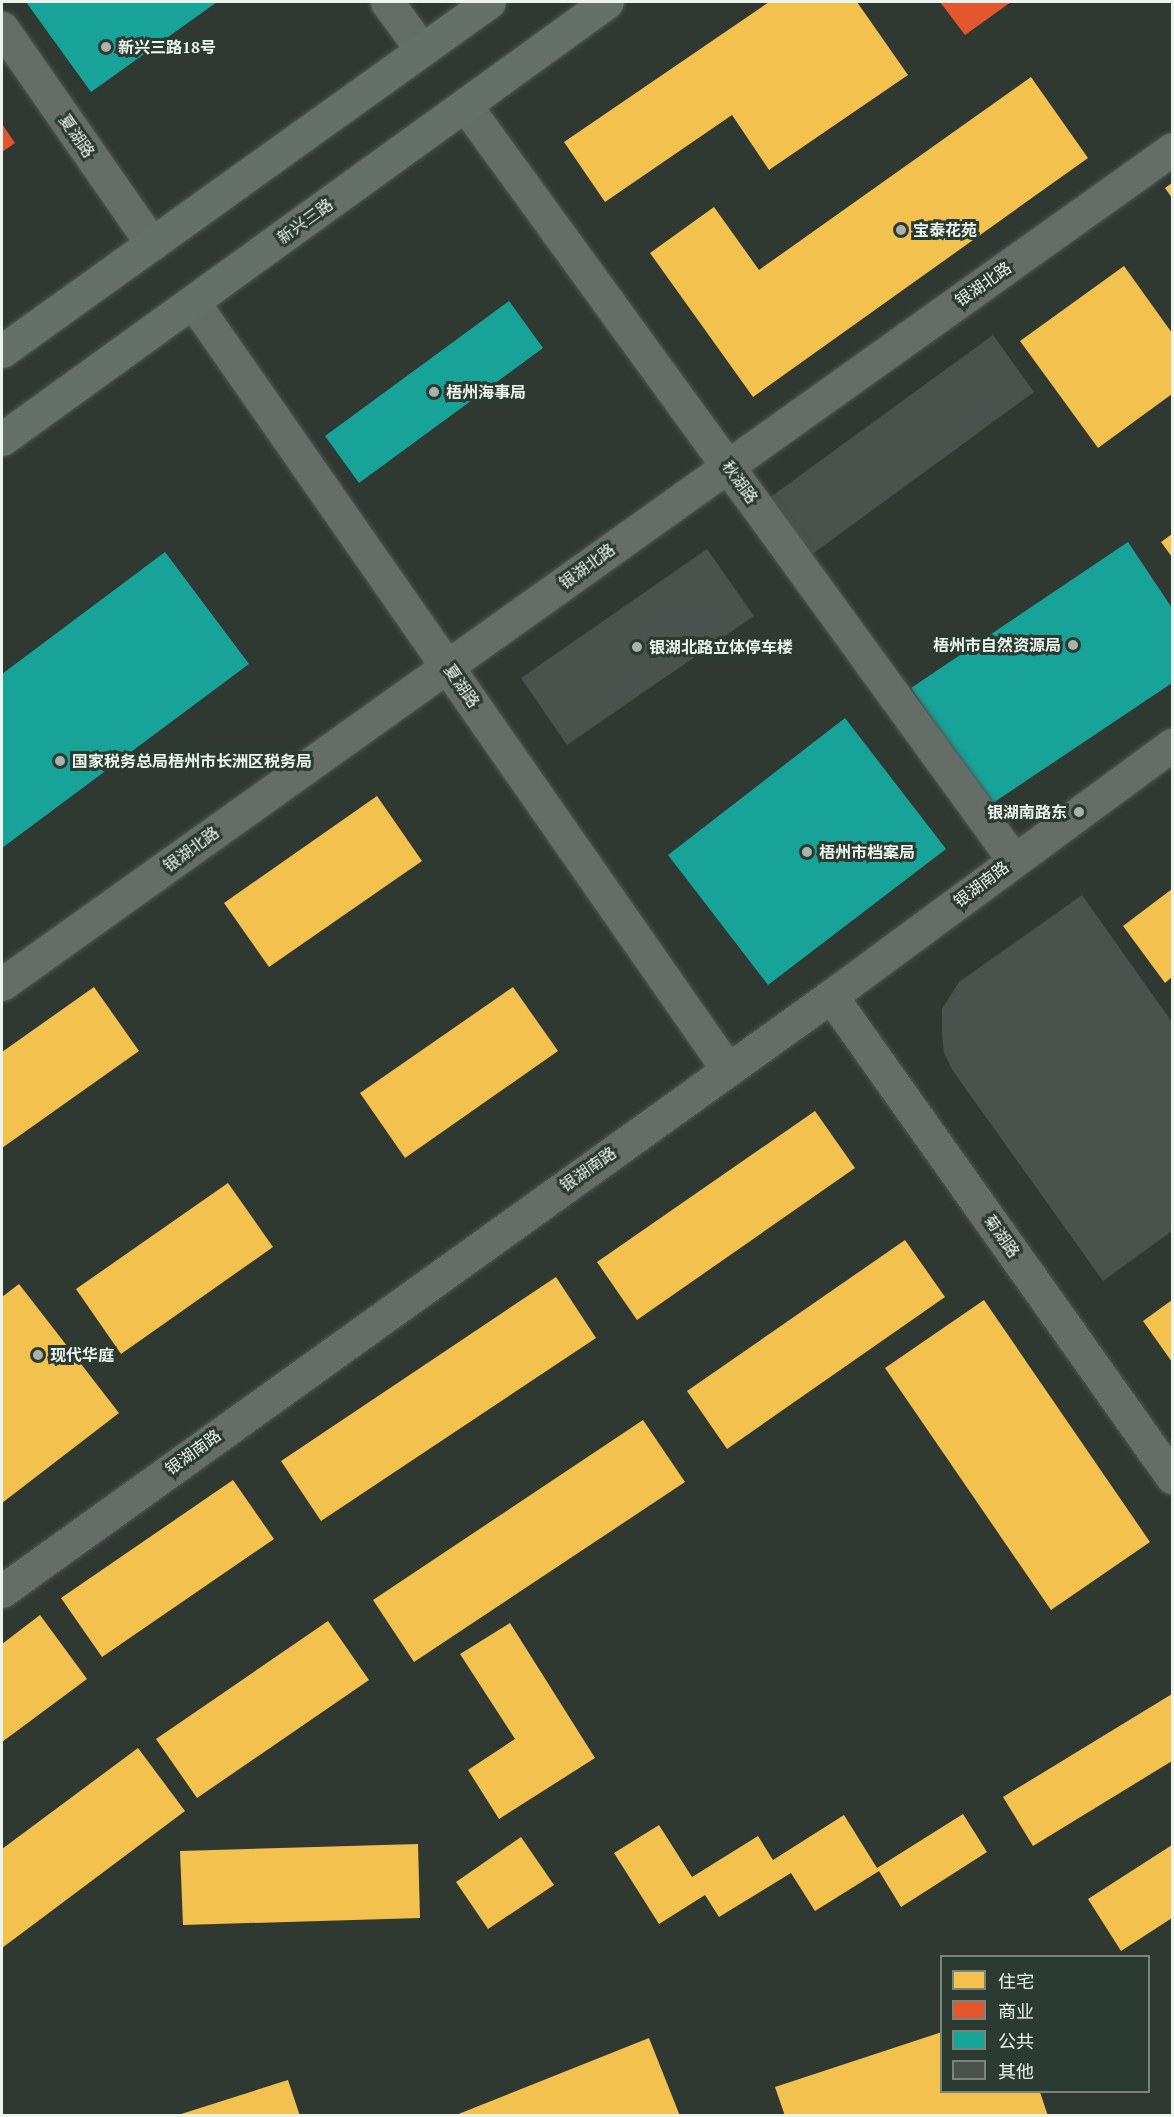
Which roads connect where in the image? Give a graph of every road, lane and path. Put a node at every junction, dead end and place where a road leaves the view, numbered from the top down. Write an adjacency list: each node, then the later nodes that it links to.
1 (387, 2): 5 (street)
2 (489, 2): 5 (main road)
3 (607, 2): 6 (main road, 新兴三路)
4 (2, 28): 8 (street, 夏湖路)
5 (422, 50): 8 (main road)
6 (465, 105): 9 (main road, 新兴三路); 12 (street, 秋湖路)
7 (1173, 149): 12 (street, 银湖北路)
8 (152, 244): 10 (main road)
9 (193, 302): 11 (main road, 新兴三路); 13 (street, 夏湖路)
10 (2, 351)
11 (2, 439)
12 (728, 465): 13 (street, 银湖北路); 15 (street, 秋湖路)
13 (448, 666): 16 (street, 银湖北路); 18 (street, 夏湖路)
14 (1173, 745): 15 (street, 银湖南路)
15 (1013, 860): 17 (street, 银湖南路)
16 (2, 984)
17 (831, 996): 18 (street, 银湖南路); 19 (street, 菊湖路)
18 (728, 1070): 20 (street, 银湖南路)
19 (1173, 1477)
20 (2, 1591)

